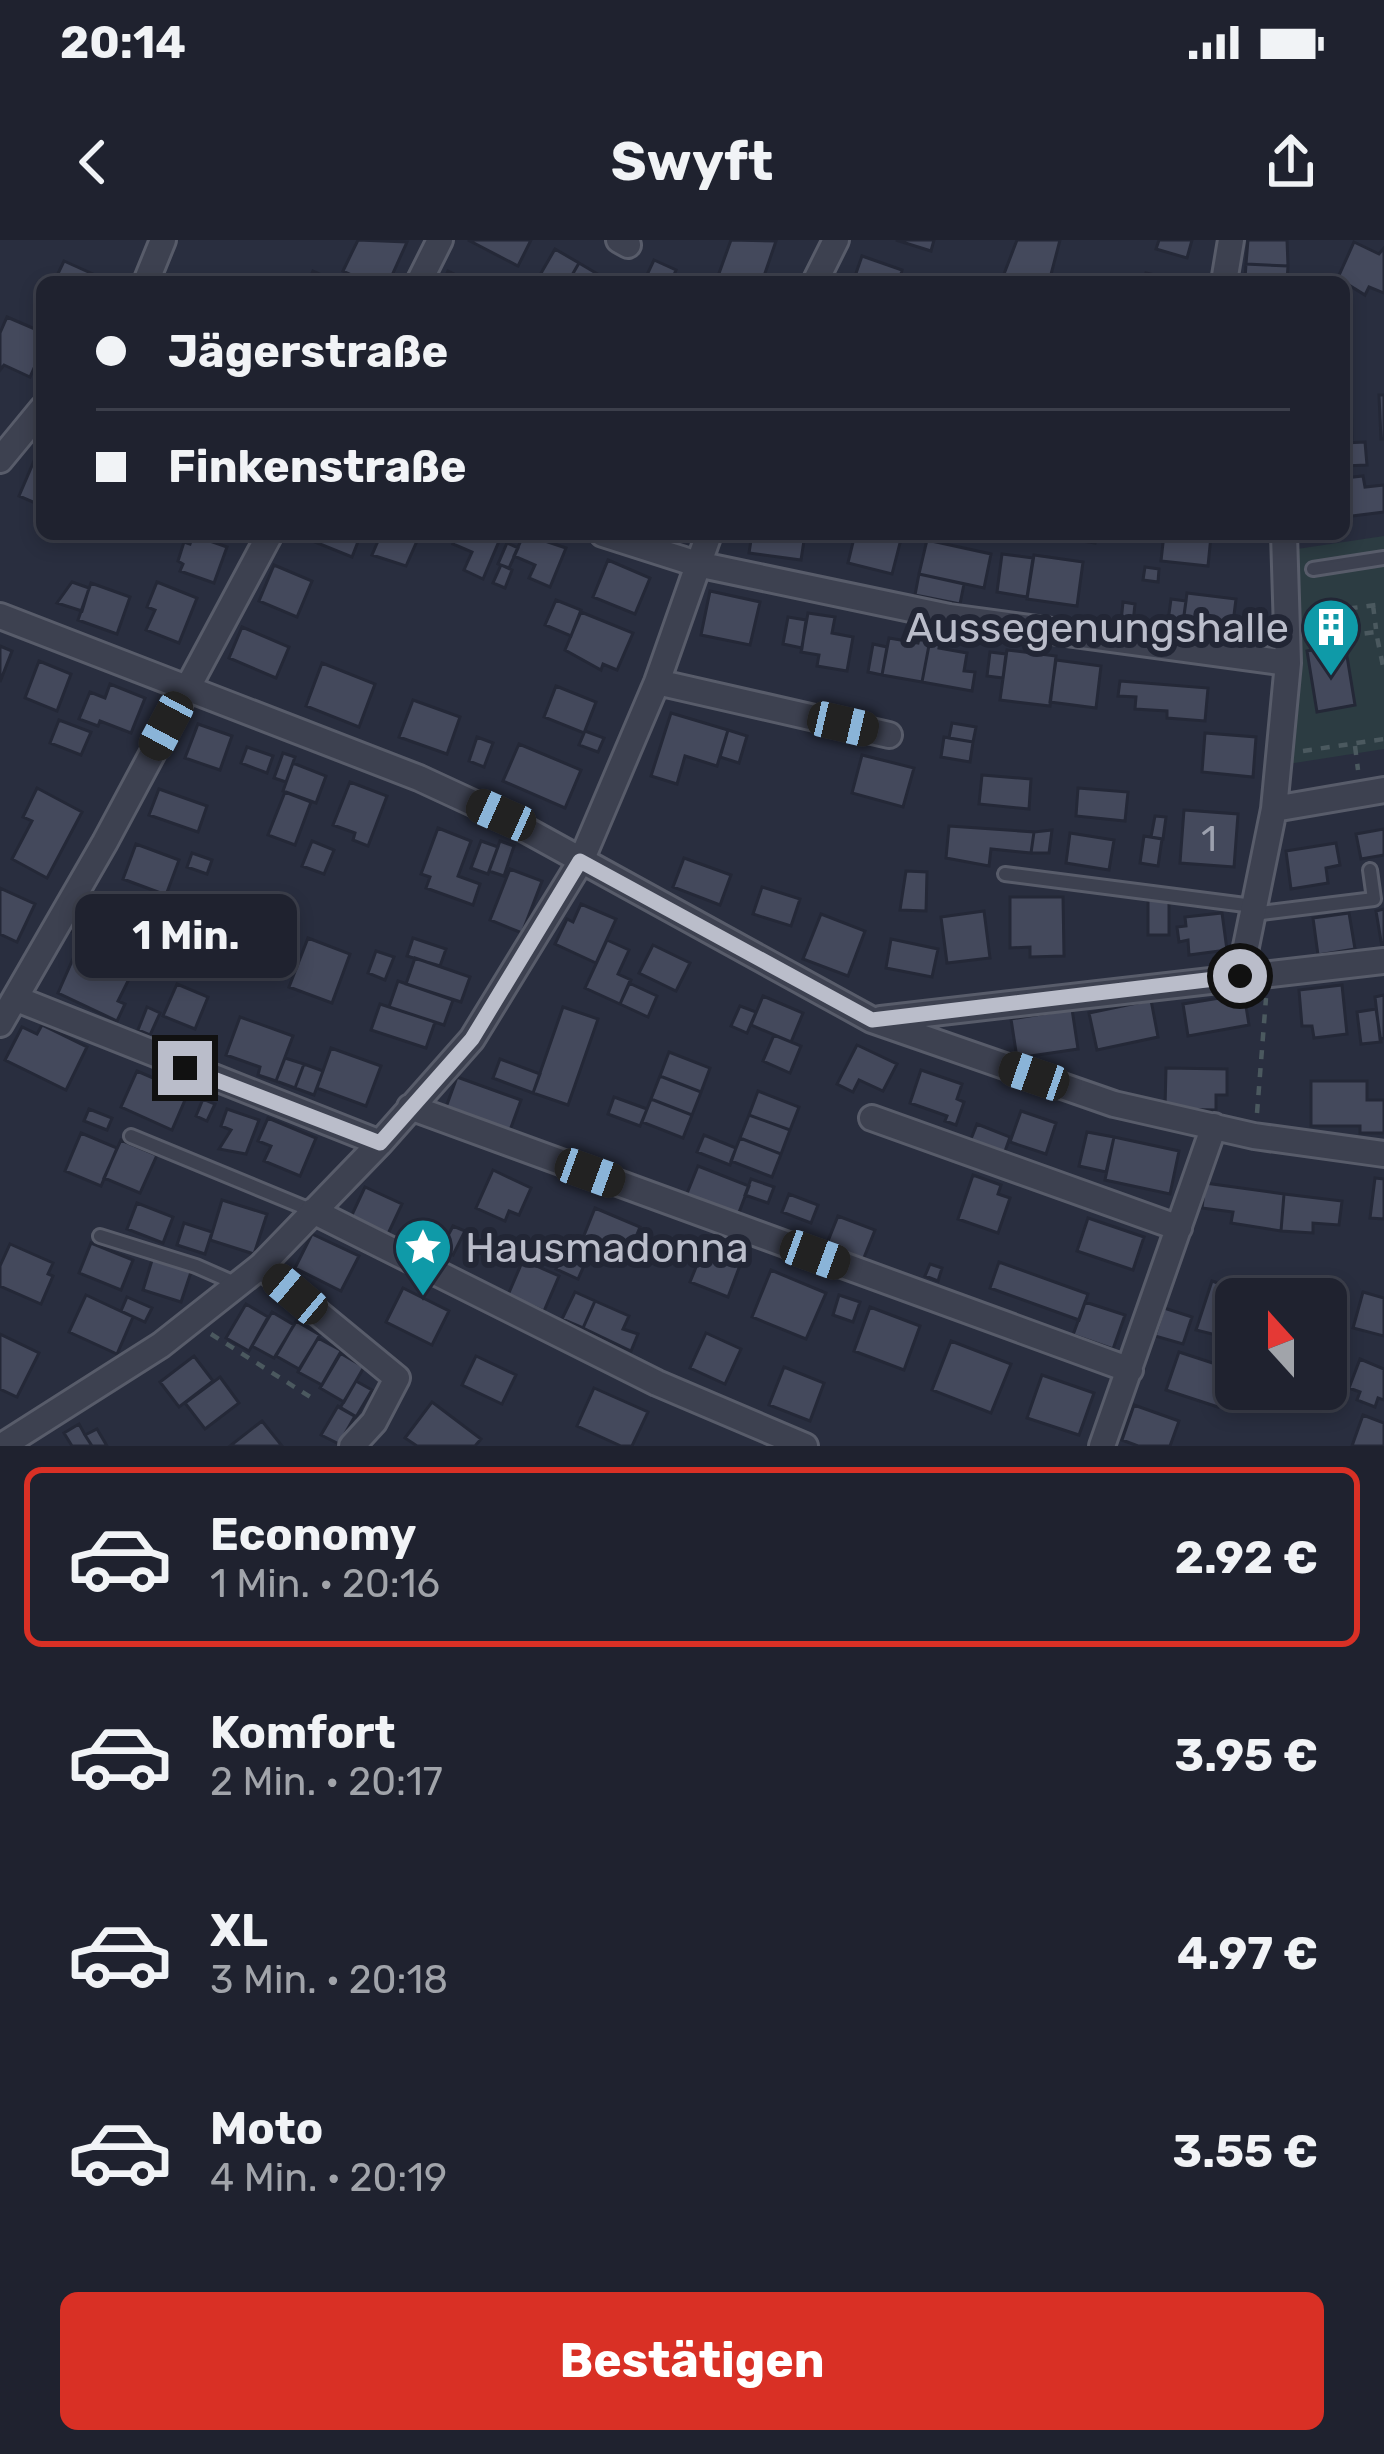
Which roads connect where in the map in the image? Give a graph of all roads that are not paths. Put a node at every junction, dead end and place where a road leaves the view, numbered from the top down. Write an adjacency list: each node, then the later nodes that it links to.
1 (163, 240): 5 (street)
2 (440, 240): 6 (street)
3 (836, 240): 7 (street)
4 (1232, 240): 8 (street)
5 (148, 276)
6 (422, 276)
7 (818, 276)
8 (1225, 276)
9 (36, 416): 10 (street)
10 (0, 460)
11 (267, 540): 21 (street)
12 (618, 540): 16 (street)
13 (708, 540): 16 (street)
14 (1284, 540): 19 (street)
15 (1384, 558): 17 (lane)
16 (698, 564): 19 (street); 20 (street)
17 (1313, 569)
18 (0, 616): 21 (street)
19 (1288, 653): 24 (street)
20 (657, 682): 22 (street); 25 (street)
21 (187, 688): 25 (street); 31 (street)
22 (889, 735)
23 (1384, 790): 24 (street)
24 (1274, 809): 28 (street)
25 (580, 861): 32 (street); 34 (street)
26 (1370, 870): 28 (lane)
27 (1005, 874): 28 (lane)
28 (1253, 910): 30 (street)
29 (1384, 961): 30 (street)
30 (1240, 976): 32 (street)
31 (17, 999): 33 (street); 38 (street)
32 (872, 1020): 36 (street)
33 (0, 1024)
34 (410, 1107): 38 (street); 45 (street)
35 (872, 1118): 41 (street)
36 (1214, 1126): 39 (street); 41 (street)
37 (131, 1136): 40 (lane)
38 (380, 1143): 40 (street)
39 (1384, 1154)
40 (313, 1211): 43 (street); 48 (street)
41 (1179, 1228): 45 (street)
42 (100, 1236): 44 (lane)
43 (262, 1267): 44 (street); 47 (street)
44 (238, 1284): 46 (street)
45 (1130, 1370): 49 (street)
46 (2, 1446)
47 (352, 1446)
48 (805, 1446)
49 (1102, 1446)

